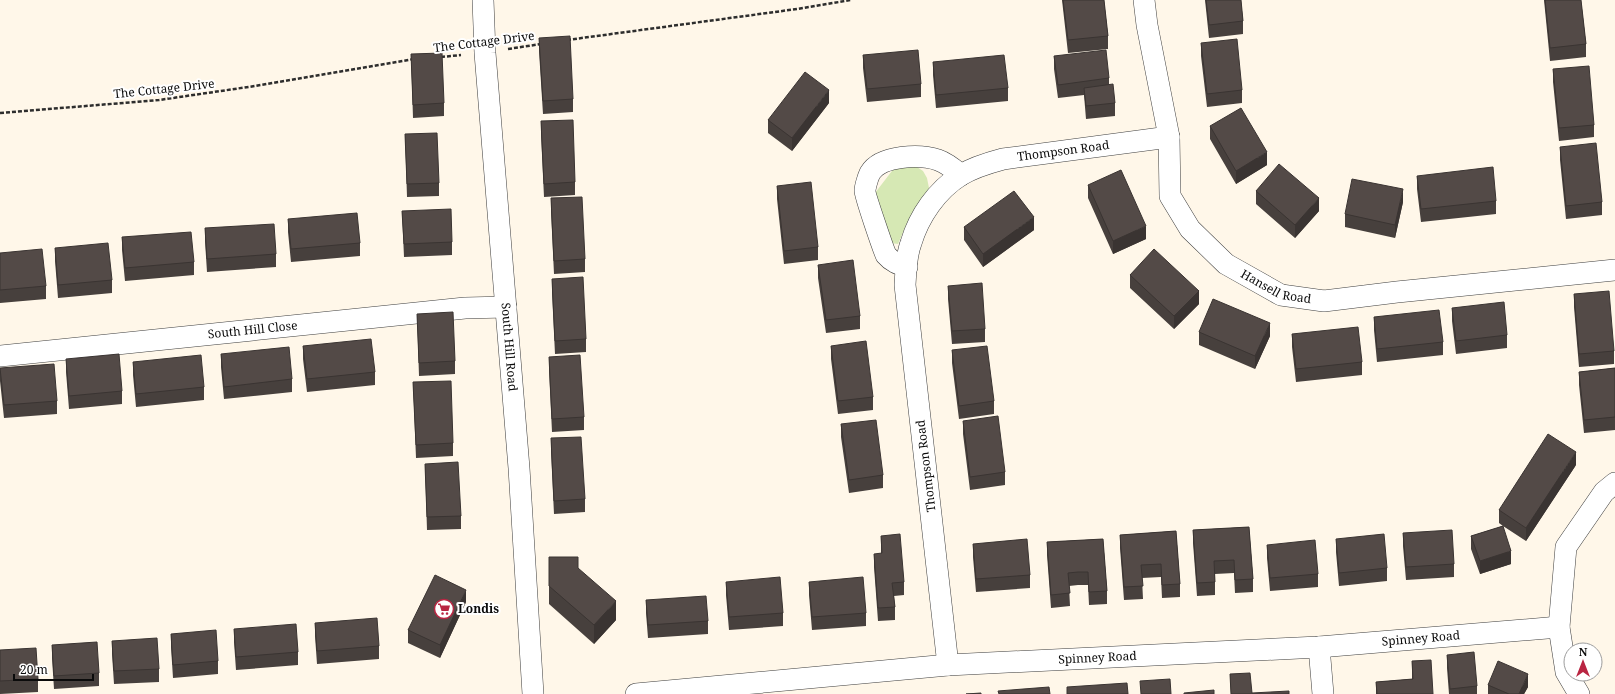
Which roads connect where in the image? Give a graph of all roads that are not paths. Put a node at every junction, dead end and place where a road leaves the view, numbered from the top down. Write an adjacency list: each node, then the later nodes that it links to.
1 (483, 0): 7 (street, South Hill Road)
2 (1144, 0): 3 (street, Hansell Road)
3 (1169, 137): 4 (street, Thompson Road); 6 (street, Hansell Road)
4 (961, 175): 5 (street, Thompson Road); 5 (street)
5 (907, 266): 12 (street, Thompson Road)
6 (1615, 270)
7 (506, 308): 8 (street, South Hill Close); 13 (street, South Hill Road)
8 (0, 356)
9 (1615, 483): 10 (street)
10 (1559, 627): 11 (street, Spinney Road); 16 (street)
11 (1319, 647): 12 (street, Spinney Road); 15 (street)
12 (948, 666): 14 (street, Spinney Road)
13 (534, 694)
14 (636, 694)
15 (1323, 694)
16 (1580, 694)

